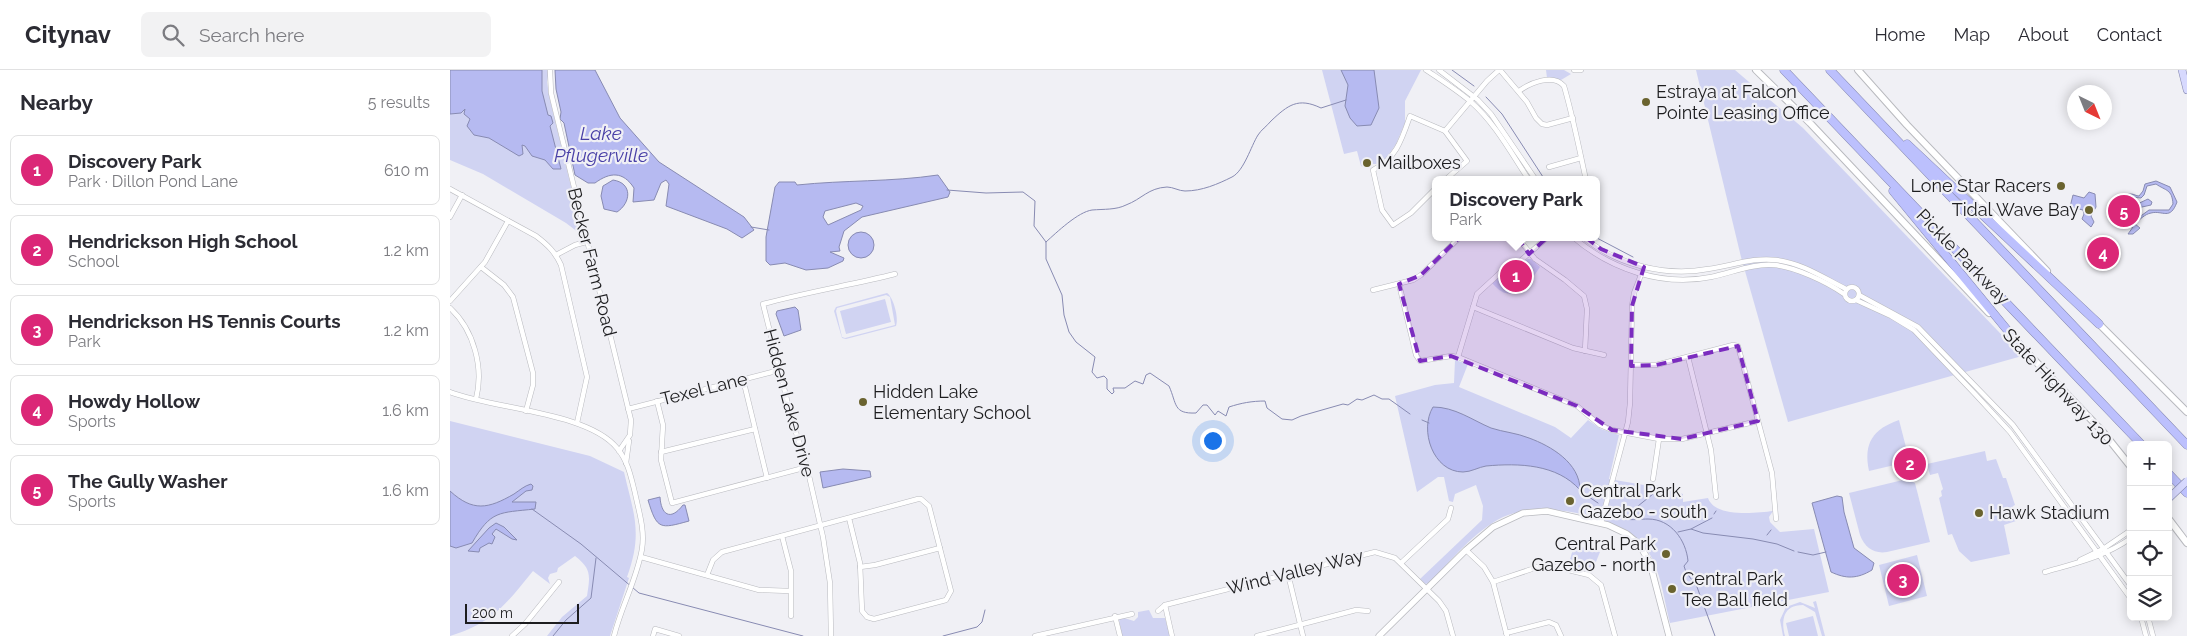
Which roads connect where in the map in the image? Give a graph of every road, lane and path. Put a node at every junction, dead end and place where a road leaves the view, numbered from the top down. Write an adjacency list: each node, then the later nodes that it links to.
1 (550, 70): 35 (street, Becker Farm Road)
2 (1426, 70): 15 (street)
3 (1439, 70): 14 (street)
4 (1500, 70): 13 (street); 14 (street)
5 (1574, 70): 6 (street)
6 (1581, 70)
7 (1756, 70): 51 (main road, State Highway 130)
8 (1784, 70): 18 (highway, Pickle Parkway)
9 (1858, 70): 50 (main road)
10 (2182, 70): 12 (main road)
11 (1831, 71): 50 (highway); 75 (highway, Pickle Parkway)
12 (2187, 90)
13 (1519, 91): 16 (street); 16 (street)
14 (1474, 97): 15 (street); 23 (street)
15 (1470, 101): 17 (street); 22 (street)
16 (1573, 118): 19 (street)
17 (1445, 131): 21 (street); 26 (street)
18 (1851, 140): 51 (highway); 74 (highway, Pickle Parkway)
19 (1581, 158): 20 (street); 24 (street)
20 (1549, 167)
21 (1450, 176)
22 (1525, 176)
23 (1533, 176)
24 (1585, 176)
25 (450, 189): 27 (street)
26 (1432, 192)
27 (462, 196): 28 (street); 29 (street)
28 (450, 217)
29 (508, 221): 37 (street); 39 (street)
30 (1456, 241): 43 (street)
31 (1520, 241): 36 (street)
32 (1544, 241): 36 (street)
33 (1578, 241): 42 (street)
34 (1588, 241): 40 (street)
35 (586, 242): 37 (street); 62 (street, Becker Farm Road)
36 (1530, 254): 48 (street); 52 (street)
37 (556, 255): 66 (street)
38 (1785, 264): 40 (street); 42 (street); 45 (street)
39 (481, 267): 47 (street); 63 (street)
40 (1644, 267): 42 (street)
41 (895, 274): 57 (street, Hidden Lake Drive)
42 (1640, 274): 56 (street)
43 (1399, 284): 44 (street); 54 (street)
44 (1373, 290)
45 (1845, 292): 46 (street); 46 (street)
46 (1858, 298): 67 (street); 68 (street)
47 (450, 301)
48 (1473, 307): 52 (street); 54 (street)
49 (450, 308): 60 (street)
50 (2099, 324): 64 (main road)
51 (2022, 348): 78 (main road, State Highway 130)
52 (1585, 351): 53 (street)
53 (1604, 355)
54 (1458, 357): 70 (street)
55 (1688, 357): 56 (street); 65 (street); 71 (street)
56 (1631, 365): 70 (street)
57 (780, 370): 58 (street, Texel Lane); 80 (street, Hidden Lake Drive)
58 (743, 380): 61 (street, Texel Lane); 69 (street)
59 (450, 392): 60 (street)
60 (476, 399): 63 (street)
61 (657, 401): 62 (street, Texel Lane); 77 (street)
62 (628, 409): 72 (street, Becker Farm Road)
63 (526, 412): 66 (street)
64 (2187, 412)
65 (1758, 421): 71 (street); 90 (street)
66 (577, 423): 76 (street)
67 (2004, 425): 68 (street); 101 (street)
68 (2013, 425): 100 (street)
69 (755, 429): 77 (street); 82 (street)
70 (1626, 432): 73 (street); 91 (street)
71 (1707, 433): 73 (street); 87 (street)
72 (630, 435): 76 (street); 79 (street, Becker Farm Road)
73 (1660, 439): 83 (street)
74 (2138, 441)
75 (2187, 445)
76 (619, 451): 79 (street)
77 (661, 452): 82 (street)
78 (2127, 462)
79 (626, 463): 102 (street)
80 (807, 468): 82 (street); 93 (street, Hidden Lake Drive)
81 (2172, 477): 85 (highway)
82 (768, 478)
83 (1653, 479)
84 (2187, 482): 86 (main road, bridge)
85 (2187, 493)
86 (2172, 496)
87 (1716, 498)
88 (1451, 508): 103 (street)
89 (849, 518): 93 (street); 98 (street); 104 (street)
90 (1776, 519)
91 (1601, 523): 99 (street); 138 (street)
92 (2172, 523): 97 (main road)
93 (821, 526): 95 (street); 128 (street, Hidden Lake Drive)
94 (2130, 531): 100 (street)
95 (782, 536): 107 (street); 112 (street)
96 (2127, 540): 100 (street)
97 (2187, 543)
98 (940, 548): 104 (street); 104 (street)
99 (1466, 550): 110 (street); 111 (street)
100 (2105, 551): 101 (street); 108 (street)
101 (2098, 554): 105 (street); 113 (street)
102 (641, 557): 107 (street); 125 (street)
103 (1401, 563): 106 (street, Wind Valley Way); 111 (street, Wind Valley Way)
104 (860, 567)
105 (2045, 572)
106 (1288, 574): 114 (street, Wind Valley Way); 122 (street)
107 (707, 575): 112 (street)
108 (2127, 581)
109 (559, 582): 124 (street)
110 (1493, 582): 123 (street); 137 (street)
111 (1427, 589): 134 (street); 135 (street, Wind Valley Way)
112 (790, 591): 118 (street)
113 (2127, 594)
114 (1165, 605): 115 (street, Wind Valley Way); 131 (street)
115 (1158, 611)
116 (1368, 611): 122 (street)
117 (1132, 614): 119 (street)
118 (791, 616)
119 (1115, 616): 129 (street); 130 (street)
120 (2142, 621): 139 (street)
121 (2149, 621): 140 (street)
122 (1300, 625): 132 (street); 133 (street)
123 (1507, 634): 136 (street)
124 (512, 636)
125 (614, 636)
126 (653, 636): 127 (street)
127 (679, 636)
128 (831, 636)
129 (1035, 636)
130 (1120, 636)
131 (1172, 636)
132 (1257, 636)
133 (1304, 636)
134 (1379, 636)
135 (1453, 636)
136 (1561, 636)
137 (1615, 636)
138 (1669, 636)
139 (2146, 636)
140 (2153, 636)

